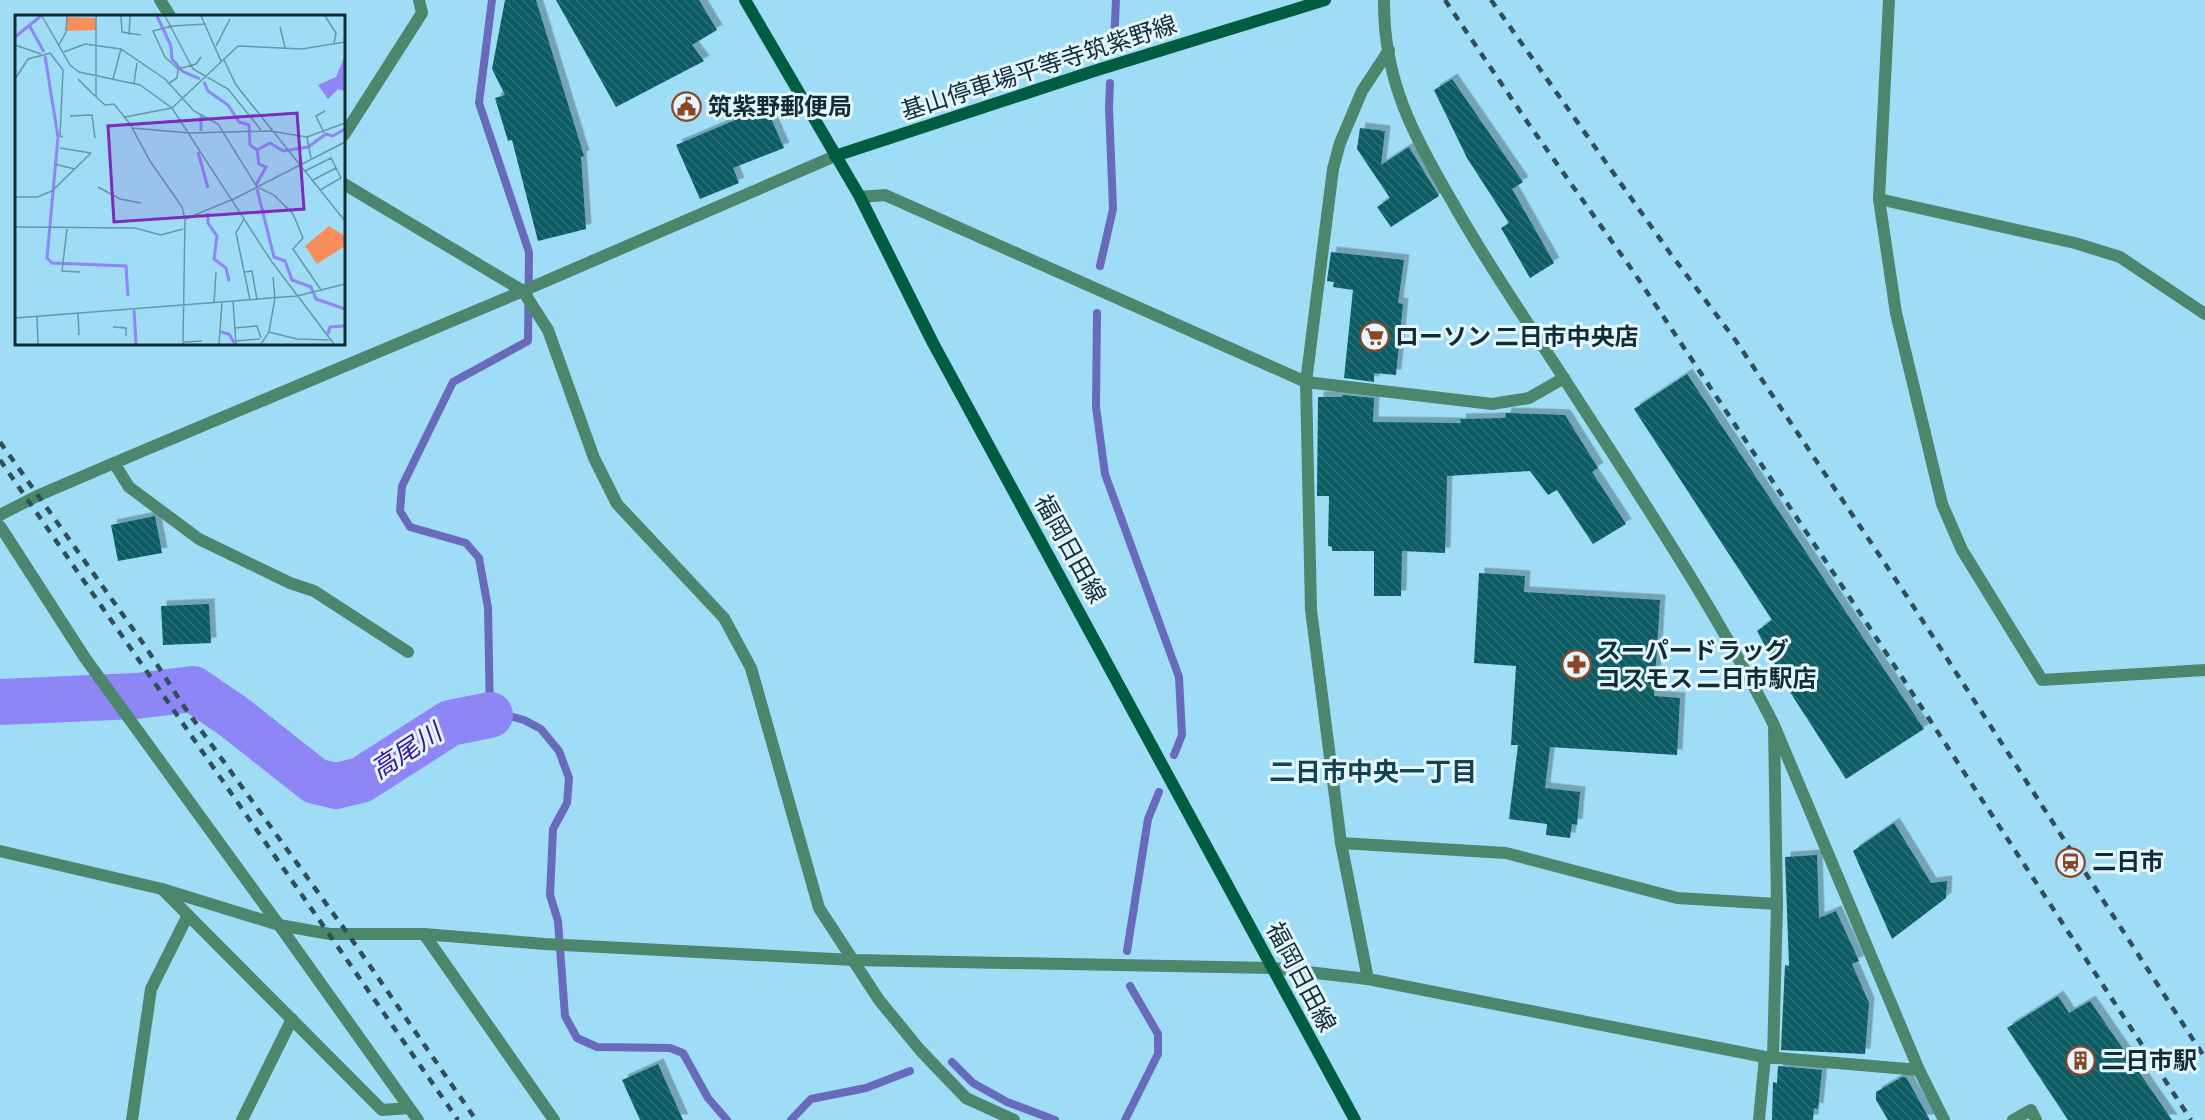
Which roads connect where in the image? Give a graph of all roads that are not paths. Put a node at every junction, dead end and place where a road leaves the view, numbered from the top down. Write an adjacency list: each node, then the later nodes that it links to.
1 (160, 0): 7 (street)
2 (419, 0): 9 (street)
3 (745, 0): 10 (main road, 福岡日田線)
4 (1325, 0): 10 (main road, 基山停車場平等寺筑紫野線)
5 (1384, 0): 8 (street)
6 (1889, 0): 13 (street)
7 (169, 15)
8 (1389, 50): 16 (street); 17 (street)
9 (345, 133)
10 (834, 156): 12 (main road, 福岡日田線); 14 (street)
11 (345, 185): 14 (street)
12 (860, 197): 17 (street); 32 (main road, 福岡日田線)
13 (1879, 199): 15 (street); 22 (street)
14 (523, 291): 18 (street); 31 (street)
15 (2205, 314)
16 (1564, 378): 17 (street); 23 (street)
17 (1306, 382): 24 (street)
18 (114, 463): 19 (street); 21 (street)
19 (0, 515)
20 (0, 526): 29 (street)
21 (408, 652)
22 (2205, 670)
23 (1774, 725): 27 (street); 36 (street)
24 (1341, 843): 27 (street); 33 (street)
25 (0, 851): 26 (street)
26 (162, 889): 28 (street); 29 (street)
27 (1777, 904): 35 (street)
28 (188, 915): 34 (street); 38 (street)
29 (279, 925): 30 (street); 37 (street)
30 (424, 934): 31 (street); 41 (street)
31 (853, 960): 32 (street); 42 (street)
32 (1272, 968): 33 (street); 43 (main road, 福岡日田線)
33 (1368, 979): 35 (street)
34 (292, 1019): 37 (street); 39 (street)
35 (1769, 1057): 36 (street); 44 (street)
36 (1919, 1070): 45 (street)
37 (409, 1108): 40 (street)
38 (132, 1120)
39 (242, 1120)
40 (418, 1120)
41 (554, 1120)
42 (1014, 1120)
43 (1355, 1120)
44 (1759, 1120)
45 (1944, 1120)
46 (2013, 1120): 47 (street)
47 (2036, 1120)

